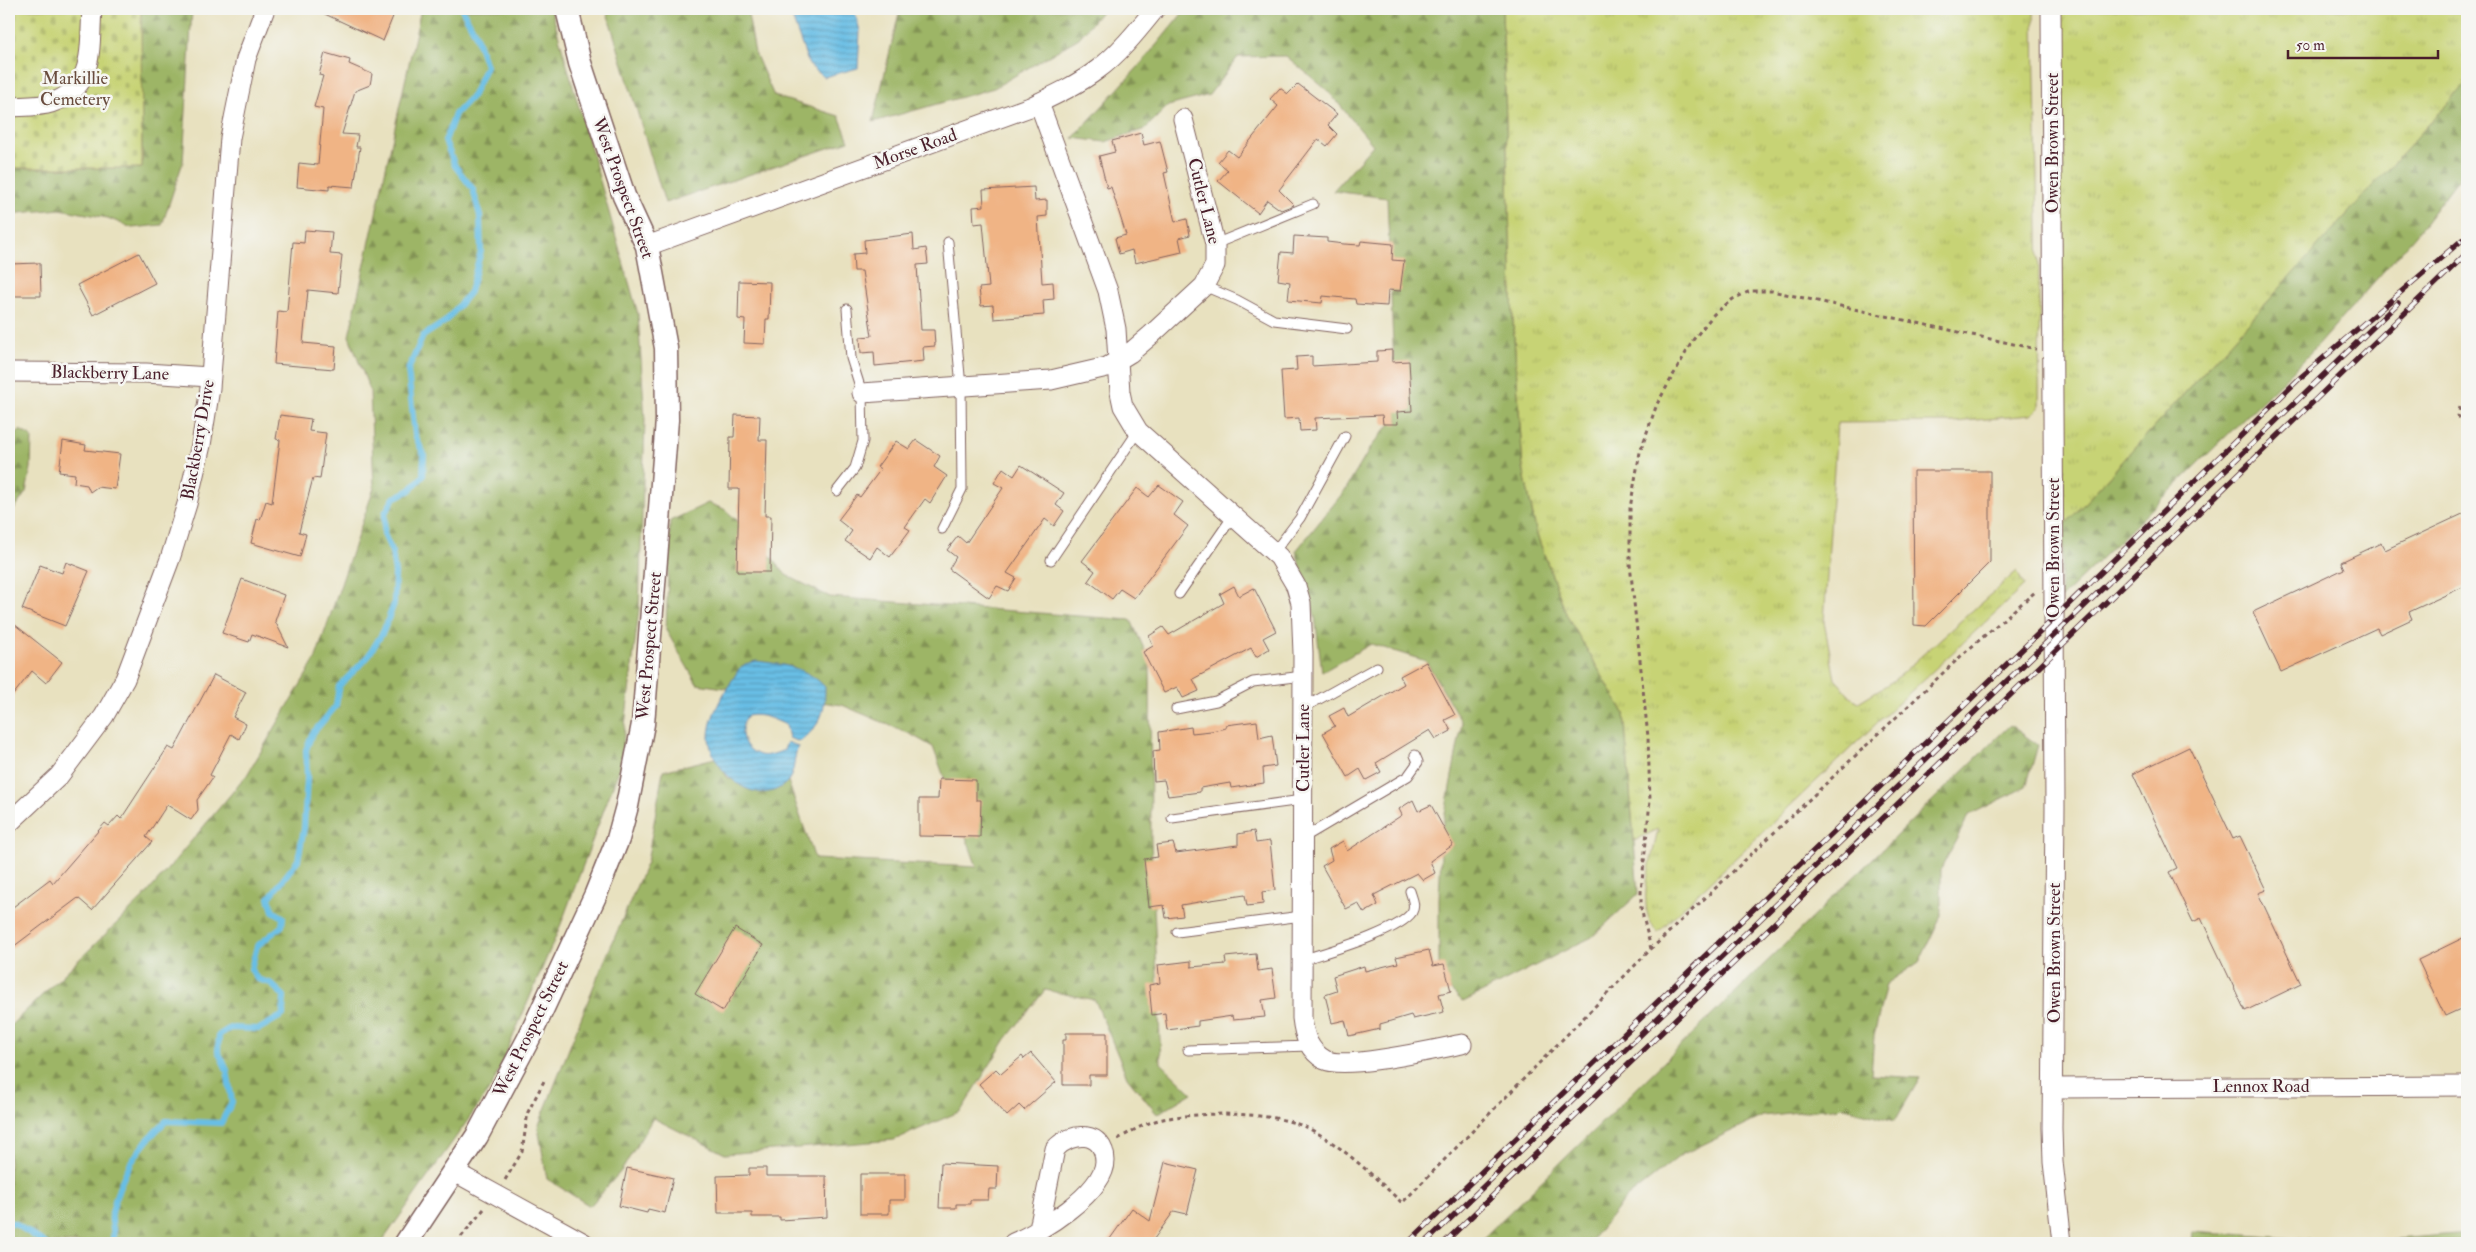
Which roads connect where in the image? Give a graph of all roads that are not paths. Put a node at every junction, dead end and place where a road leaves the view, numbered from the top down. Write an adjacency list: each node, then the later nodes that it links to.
1 (92, 9): 7 (street)
2 (265, 9): 18 (street, Blackberry Drive)
3 (567, 9): 12 (street, West Prospect Street)
4 (1155, 9): 6 (street, Morse Road)
5 (2051, 9): 46 (street, Owen Brown Street)
6 (1039, 103): 12 (street, Morse Road); 16 (street, Cutler Lane)
7 (9, 108)
8 (1184, 119): 11 (street, Cutler Lane)
9 (1313, 204): 11 (lane)
10 (948, 242): 19 (lane)
11 (1215, 244): 13 (street, Cutler Lane)
12 (647, 246): 47 (street, West Prospect Street)
13 (1204, 286): 15 (lane); 16 (street, Cutler Lane)
14 (847, 309): 20 (lane)
15 (1347, 329)
16 (1117, 361): 19 (street, Cutler Lane); 21 (street, Cutler Lane)
17 (9, 372): 18 (street, Blackberry Lane)
18 (210, 377): 36 (street, Blackberry Drive)
19 (961, 387): 20 (street, Cutler Lane); 25 (lane)
20 (862, 393): 23 (lane)
21 (1138, 432): 24 (street, Cutler Lane); 27 (lane)
22 (1345, 436): 26 (lane)
23 (837, 492)
24 (1234, 515): 26 (street, Cutler Lane); 28 (lane)
25 (942, 529)
26 (1274, 552): 30 (street, Cutler Lane)
27 (1051, 560)
28 (1179, 594)
29 (1377, 667): 31 (lane)
30 (1303, 676): 31 (street, Cutler Lane); 32 (lane)
31 (1303, 708): 34 (street, Cutler Lane)
32 (1176, 709)
33 (1415, 755): 37 (lane)
34 (1302, 800): 35 (lane); 37 (street, Cutler Lane)
35 (1172, 818)
36 (9, 823)
37 (1302, 838): 39 (street, Cutler Lane)
38 (1410, 890): 41 (lane)
39 (1302, 916): 40 (lane); 41 (street, Cutler Lane)
40 (1177, 932)
41 (1302, 960): 43 (street, Cutler Lane)
42 (1462, 1044): 43 (street)
43 (1309, 1046): 44 (lane)
44 (1188, 1050)
45 (2467, 1086): 46 (street, Lennox Road)
46 (2054, 1088): 52 (street, Owen Brown Street)
47 (453, 1171): 49 (street, West Prospect Street); 50 (street)
48 (1039, 1229): 48 (street); 51 (street)
49 (406, 1243)
50 (584, 1243)
51 (1013, 1243)
52 (2062, 1243)

